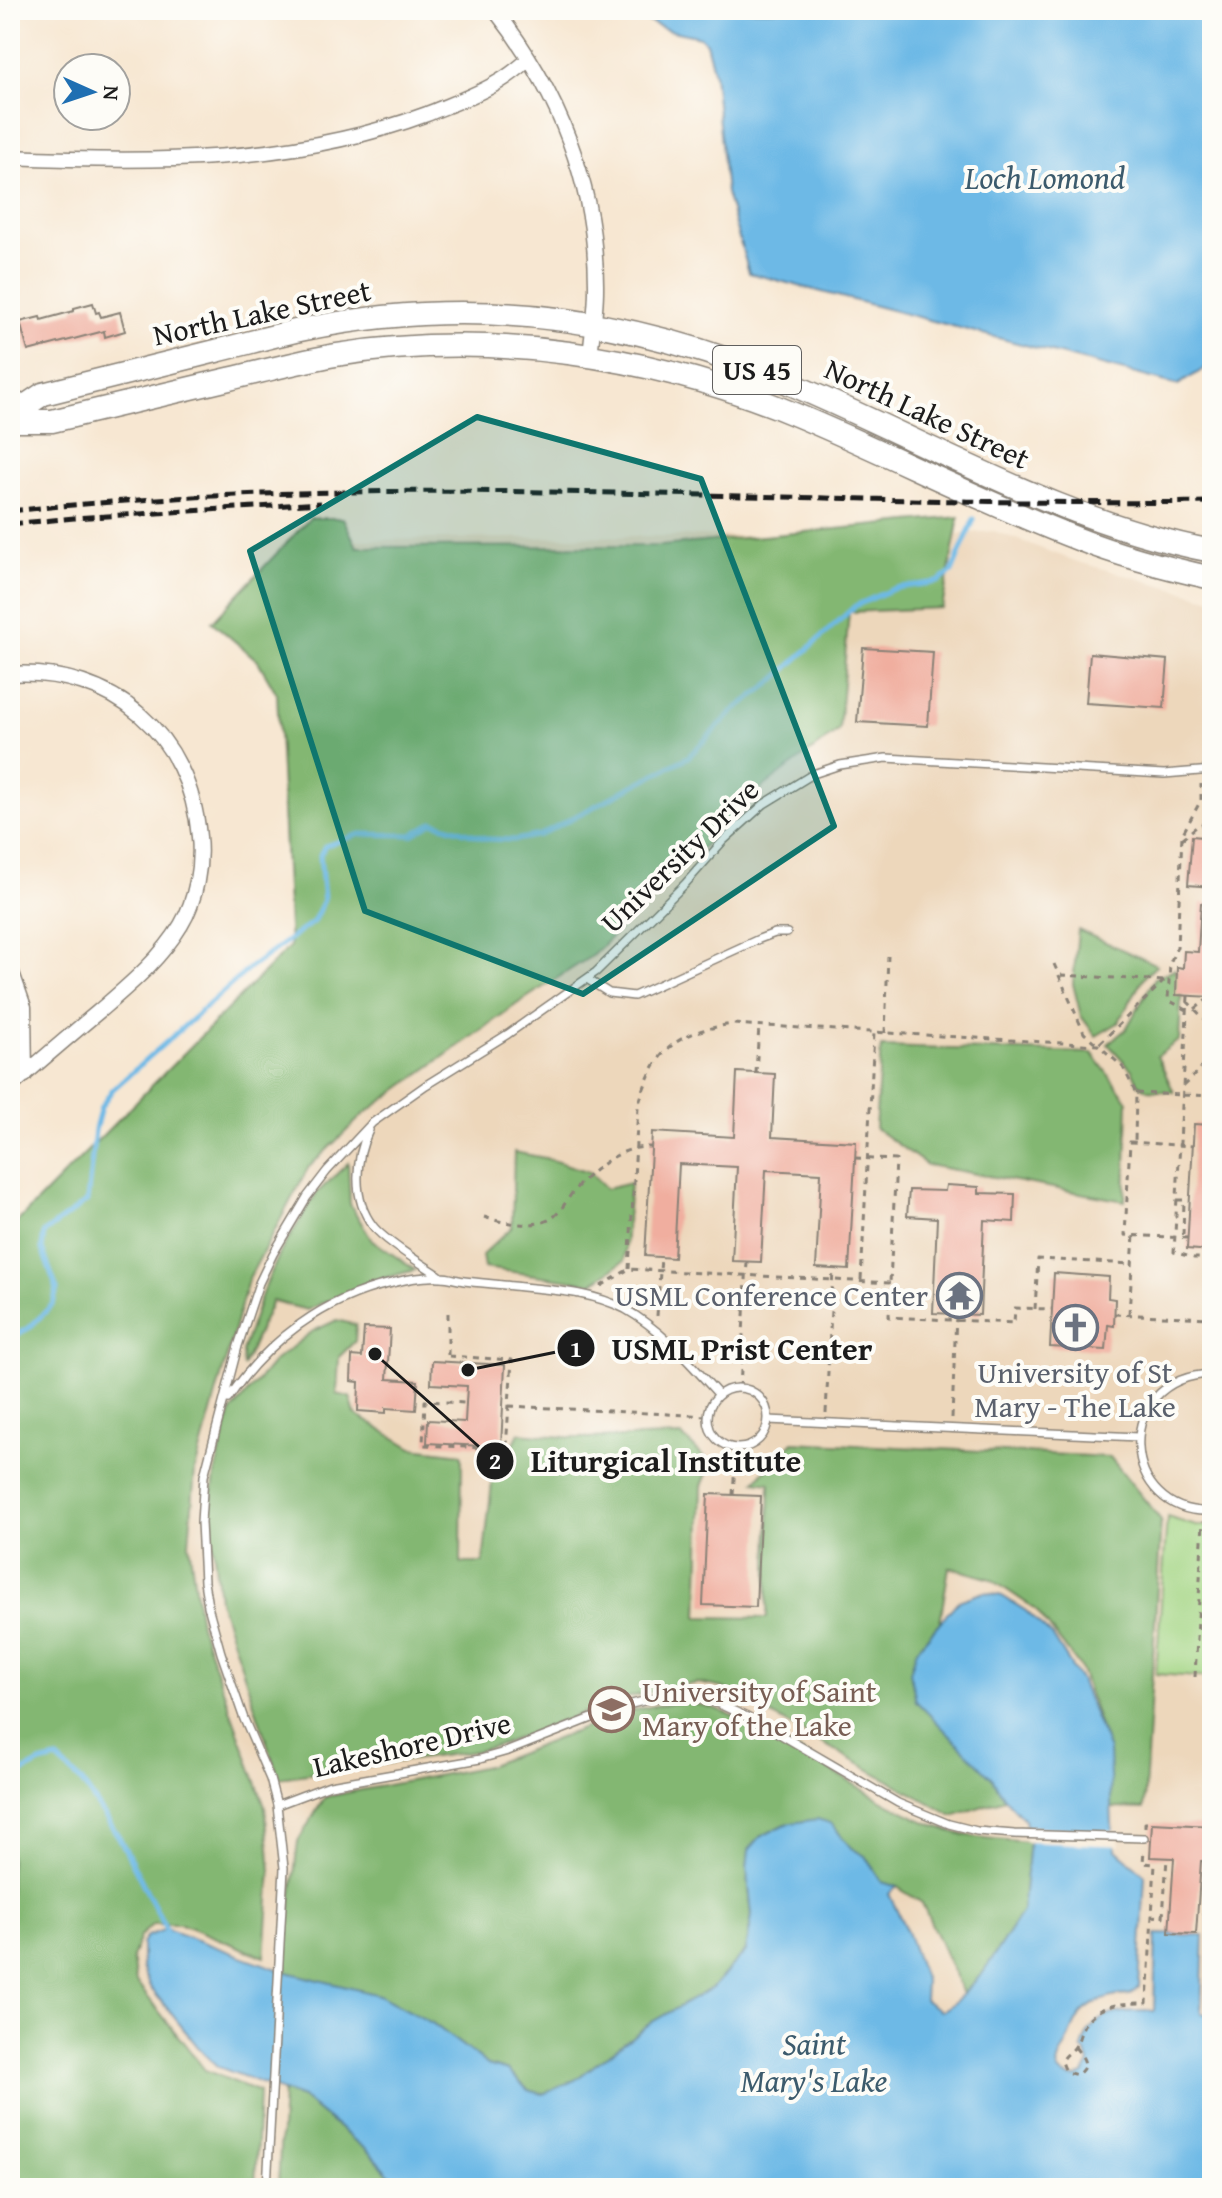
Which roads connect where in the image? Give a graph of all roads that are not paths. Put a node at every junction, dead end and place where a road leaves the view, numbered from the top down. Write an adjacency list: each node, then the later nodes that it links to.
1 (495, 10): 2 (street)
2 (529, 59): 3 (street); 4 (street)
3 (10, 157)
4 (594, 324): 5 (street); 6 (main road, North Lake Street / US 45); 7 (main road, North Lake Street / US 45)
5 (590, 357): 6 (main road, North Lake Street / US 45); 8 (main road, North Lake Street / US 45)
6 (10, 418)
7 (1212, 551)
8 (1212, 578)
9 (10, 674): 14 (street)
10 (1212, 770): 13 (lane, University Drive)
11 (787, 933): 13 (lane)
12 (10, 967): 14 (street)
13 (587, 979): 16 (lane, University Drive)
14 (25, 1075): 15 (street)
15 (10, 1087)
16 (372, 1123): 17 (lane); 20 (lane, University Drive)
17 (441, 1277): 19 (lane); 20 (lane)
18 (1212, 1374): 22 (lane)
19 (719, 1395): 21 (lane); 21 (lane)
20 (223, 1408): 24 (lane, University Drive)
21 (768, 1420): 22 (lane)
22 (1138, 1437): 23 (lane)
23 (1208, 1512)
24 (277, 1805): 25 (lane, Lakeshore Drive); 26 (lane)
25 (1144, 1838)
26 (267, 2188)

